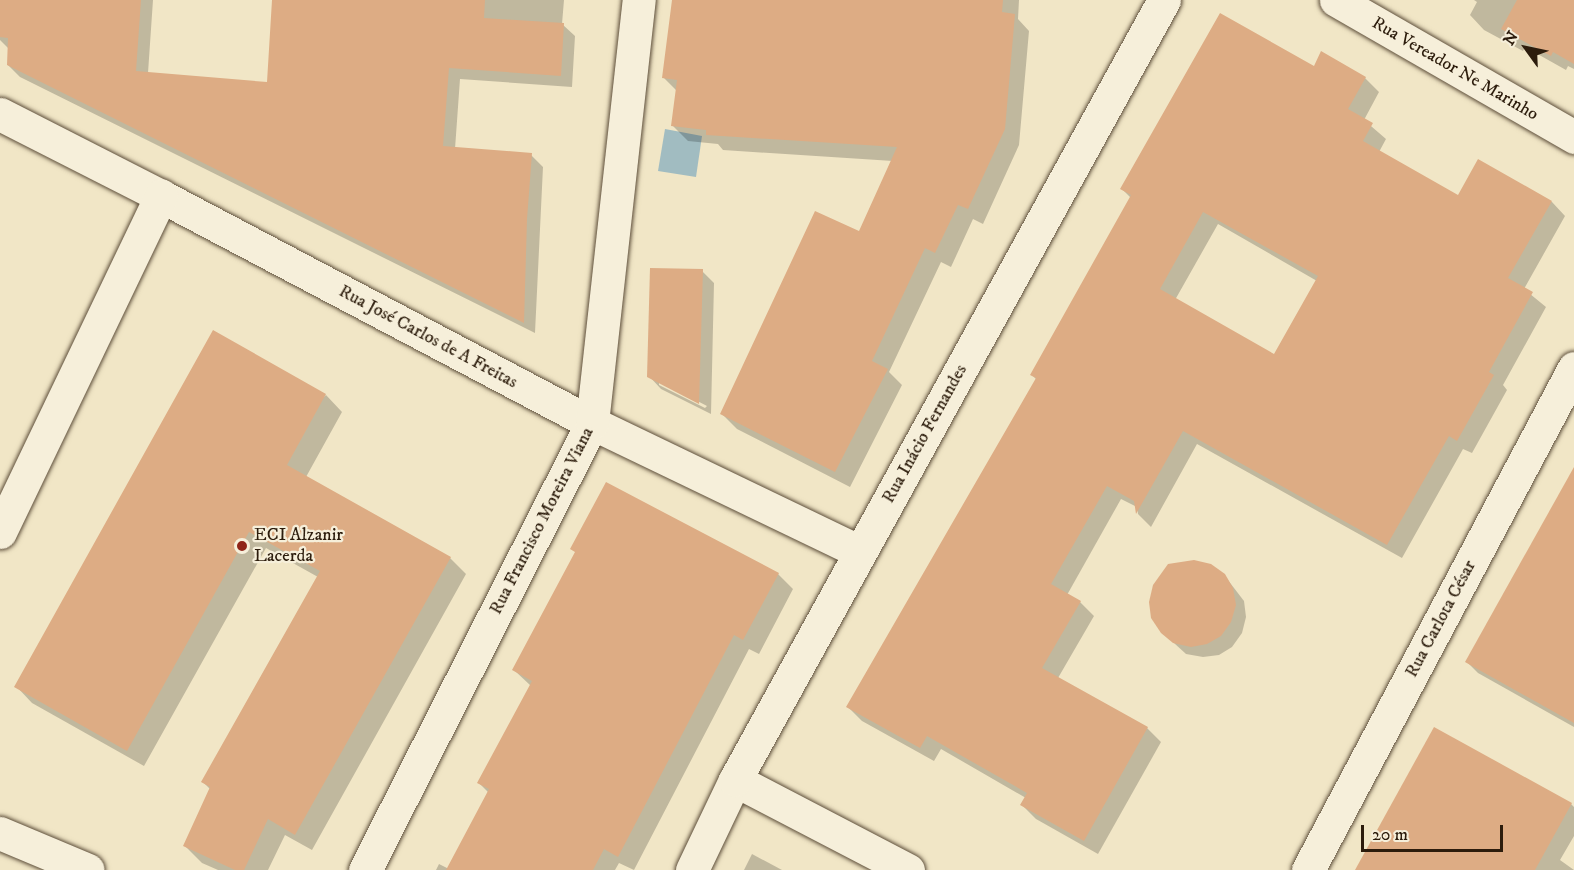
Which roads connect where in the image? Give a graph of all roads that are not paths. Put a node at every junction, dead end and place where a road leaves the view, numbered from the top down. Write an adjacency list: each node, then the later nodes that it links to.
1 (639, 0): 8 (street, Rua Francisco Moreira Viana)
2 (1164, 0): 10 (street, Rua Inácio Fernandes)
3 (1336, 0): 5 (street, Rua Vereador Ne Marinho)
4 (0, 114): 6 (street, Rua José Carlos de A Freitas)
5 (1574, 137)
6 (161, 196): 8 (street, Rua José Carlos de A Freitas); 9 (street)
7 (1574, 368): 17 (street, Rua Carlota César)
8 (592, 423): 10 (street, Rua José Carlos de A Freitas); 14 (street, Rua Francisco Moreira Viana)
9 (0, 532)
10 (860, 552): 11 (street, Rua Inácio Fernandes)
11 (735, 780): 15 (street, Rua Inácio Fernandes); 16 (street)
12 (0, 833): 13 (street)
13 (88, 870)
14 (365, 870)
15 (692, 870)
16 (908, 870)
17 (1308, 870)

